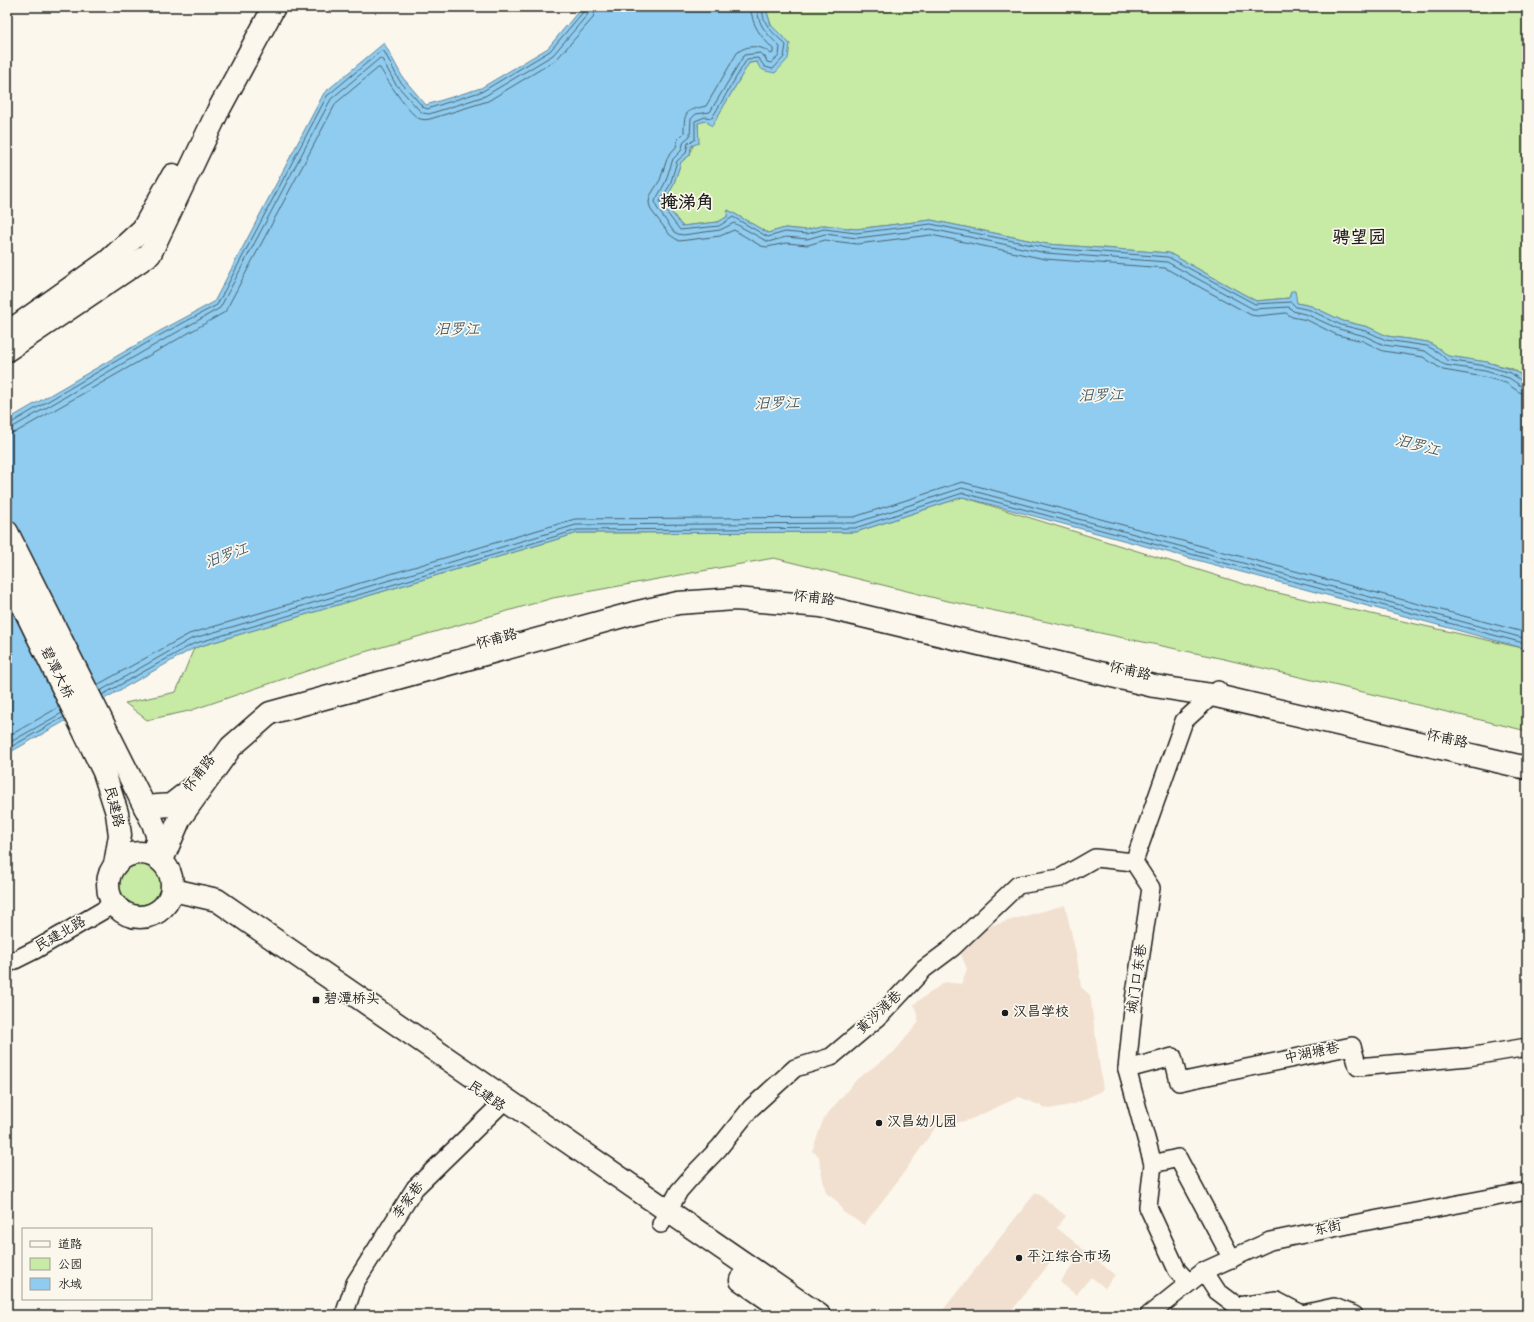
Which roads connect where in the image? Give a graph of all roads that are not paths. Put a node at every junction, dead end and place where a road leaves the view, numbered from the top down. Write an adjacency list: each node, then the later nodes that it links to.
1 (265, 7): 3 (main road)
2 (274, 7): 4 (main road)
3 (7, 333)
4 (7, 350)
5 (7, 532): 9 (main road)
6 (7, 573): 9 (main road, 碧潭大桥)
7 (1215, 692): 8 (main road, 怀甫路); 10 (main road); 11 (main road, 怀甫路); 12 (main road); 13 (street)
8 (1527, 757)
9 (112, 766): 11 (main road); 14 (main road, 民建路)
10 (1527, 768)
11 (144, 807): 12 (main road)
12 (157, 857): 14 (main road); 15 (main road)
13 (1134, 862): 20 (street, 城门口东巷); 24 (street, 黄沙滩巷)
14 (115, 865): 16 (main road)
15 (171, 896): 16 (main road); 21 (main road, 民建路); 24 (main road)
16 (112, 899): 17 (street); 18 (street, 民建北路)
17 (7, 952)
18 (7, 964)
19 (1527, 1046): 20 (street, 中湖塘巷)
20 (1127, 1069): 22 (street, 城门口东巷)
21 (499, 1106): 24 (main road, 民建路); 28 (street, 李家巷)
22 (1153, 1164): 25 (street); 27 (street, 城门口东巷)
23 (1527, 1191): 25 (street, 东街)
24 (664, 1217): 29 (main road, 民建路); 30 (main road)
25 (1232, 1259): 26 (street, 东街)
26 (1204, 1271): 27 (street, 东街); 32 (street)
27 (1189, 1283): 31 (street, 东街)
28 (344, 1315)
29 (792, 1315)
30 (819, 1315)
31 (1149, 1315)
32 (1354, 1315)

